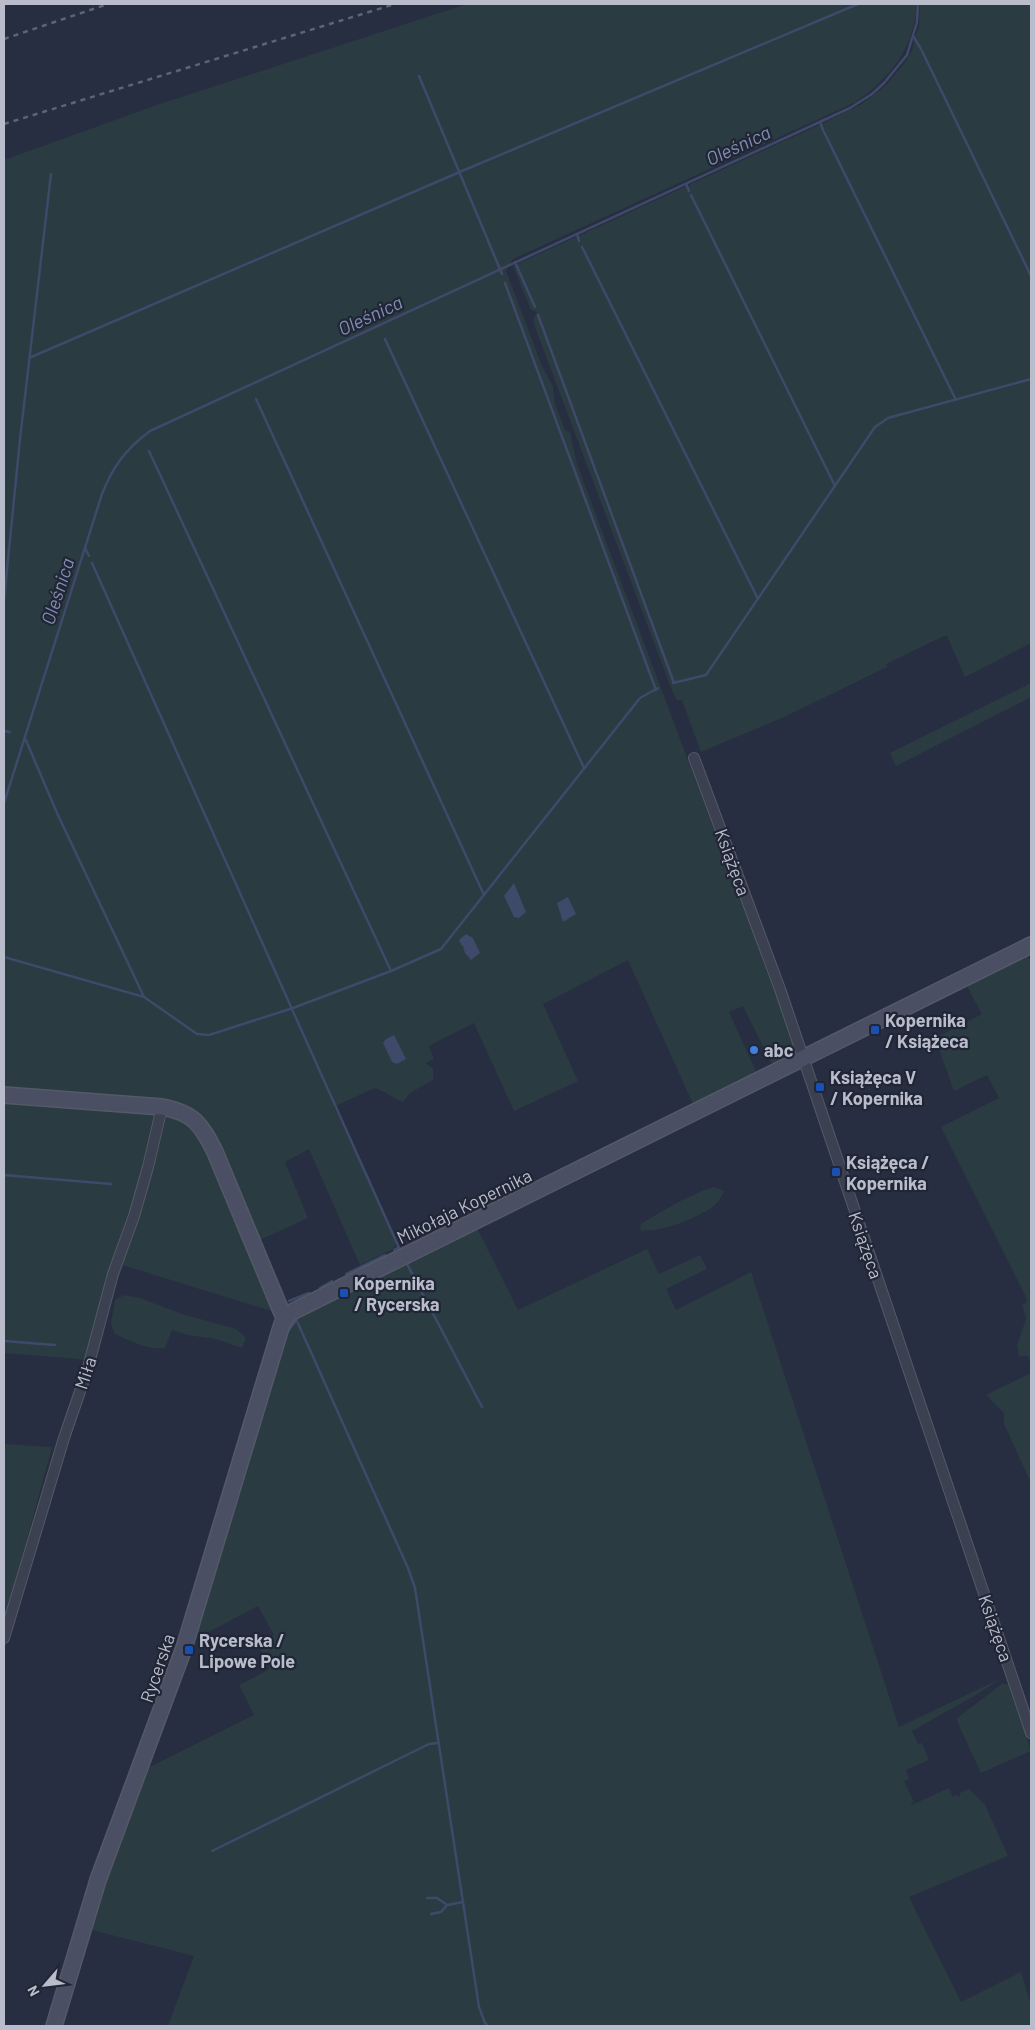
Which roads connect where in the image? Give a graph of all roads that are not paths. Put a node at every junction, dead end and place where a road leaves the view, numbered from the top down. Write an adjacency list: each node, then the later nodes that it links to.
1 (694, 758): 3 (street, Książęca)
2 (1031, 945): 3 (street, Mikołaja Kopernika)
3 (803, 1059): 6 (street, Mikołaja Kopernika); 8 (street, Książęca)
4 (4, 1095): 5 (street)
5 (162, 1107): 6 (street); 7 (street, Miła)
6 (285, 1318): 9 (street, Rycerska)
7 (4, 1638)
8 (1031, 1733)
9 (54, 2026)

